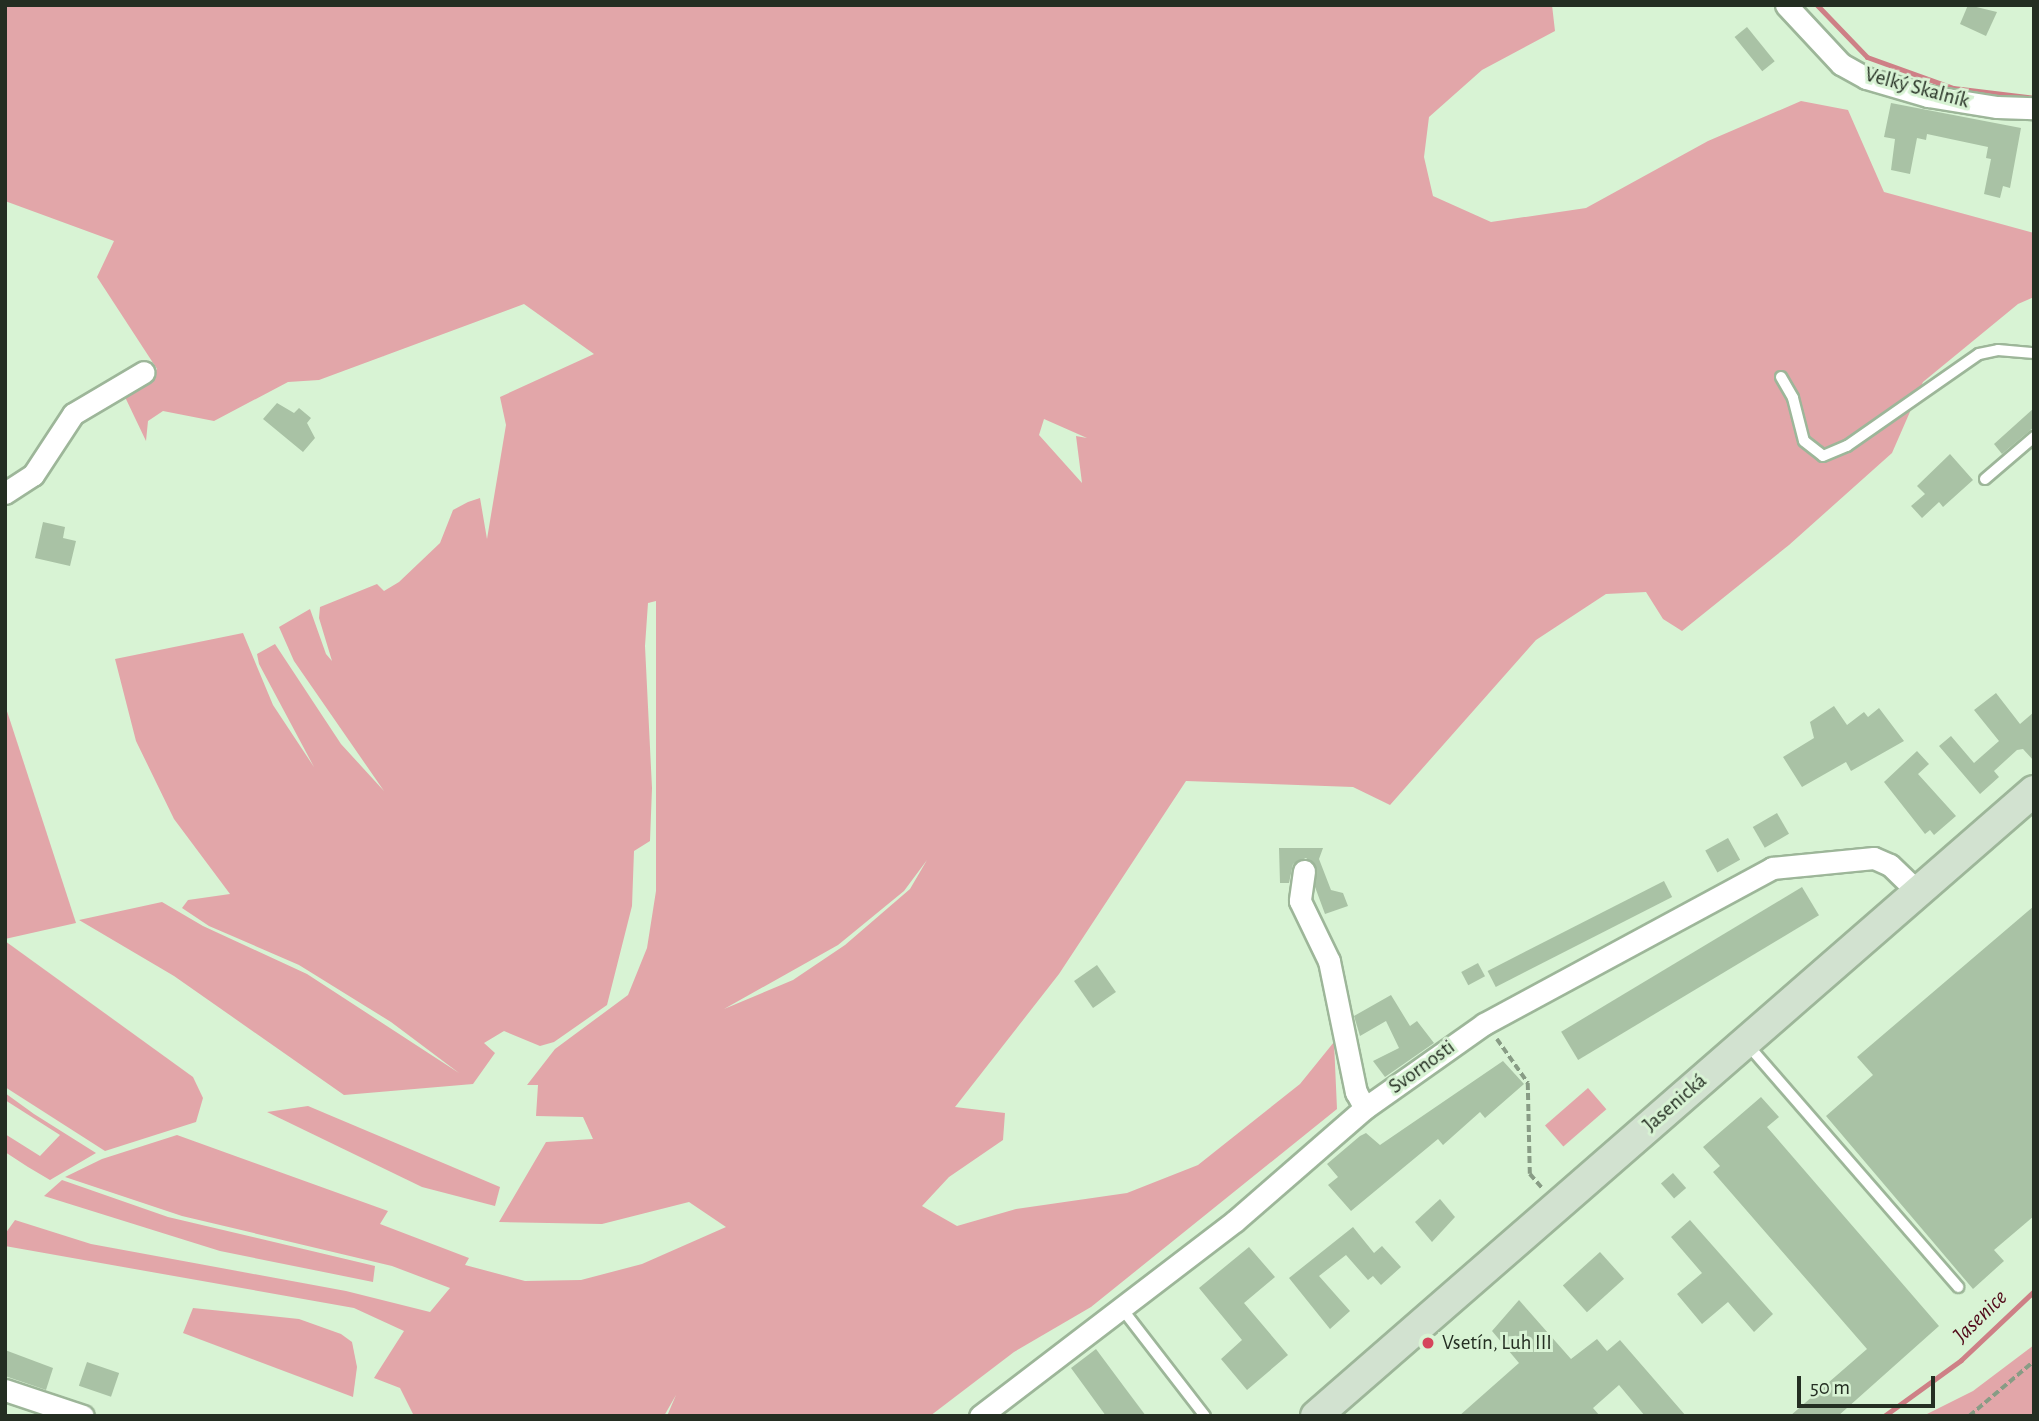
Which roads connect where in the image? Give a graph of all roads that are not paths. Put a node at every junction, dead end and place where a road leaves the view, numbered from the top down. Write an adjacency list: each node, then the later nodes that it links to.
1 (1786, 5): 2 (street, Velký Skalník)
2 (2034, 108)
3 (2034, 353): 5 (lane)
4 (144, 372): 8 (street)
5 (1781, 377)
6 (2034, 437): 7 (lane)
7 (1985, 479)
8 (5, 493)
9 (2034, 791): 11 (street, Jasenická)
10 (1304, 871): 13 (street)
11 (1918, 892): 12 (street, Jasenická); 13 (street, Svornosti)
12 (1745, 1042): 14 (lane); 20 (street, Jasenická)
13 (1365, 1108): 15 (street, Svornosti)
14 (1958, 1287)
15 (1123, 1311): 18 (street, Svornosti); 19 (lane)
16 (5, 1390): 17 (street)
17 (83, 1416)
18 (980, 1416)
19 (1205, 1416)
20 (1316, 1416)

